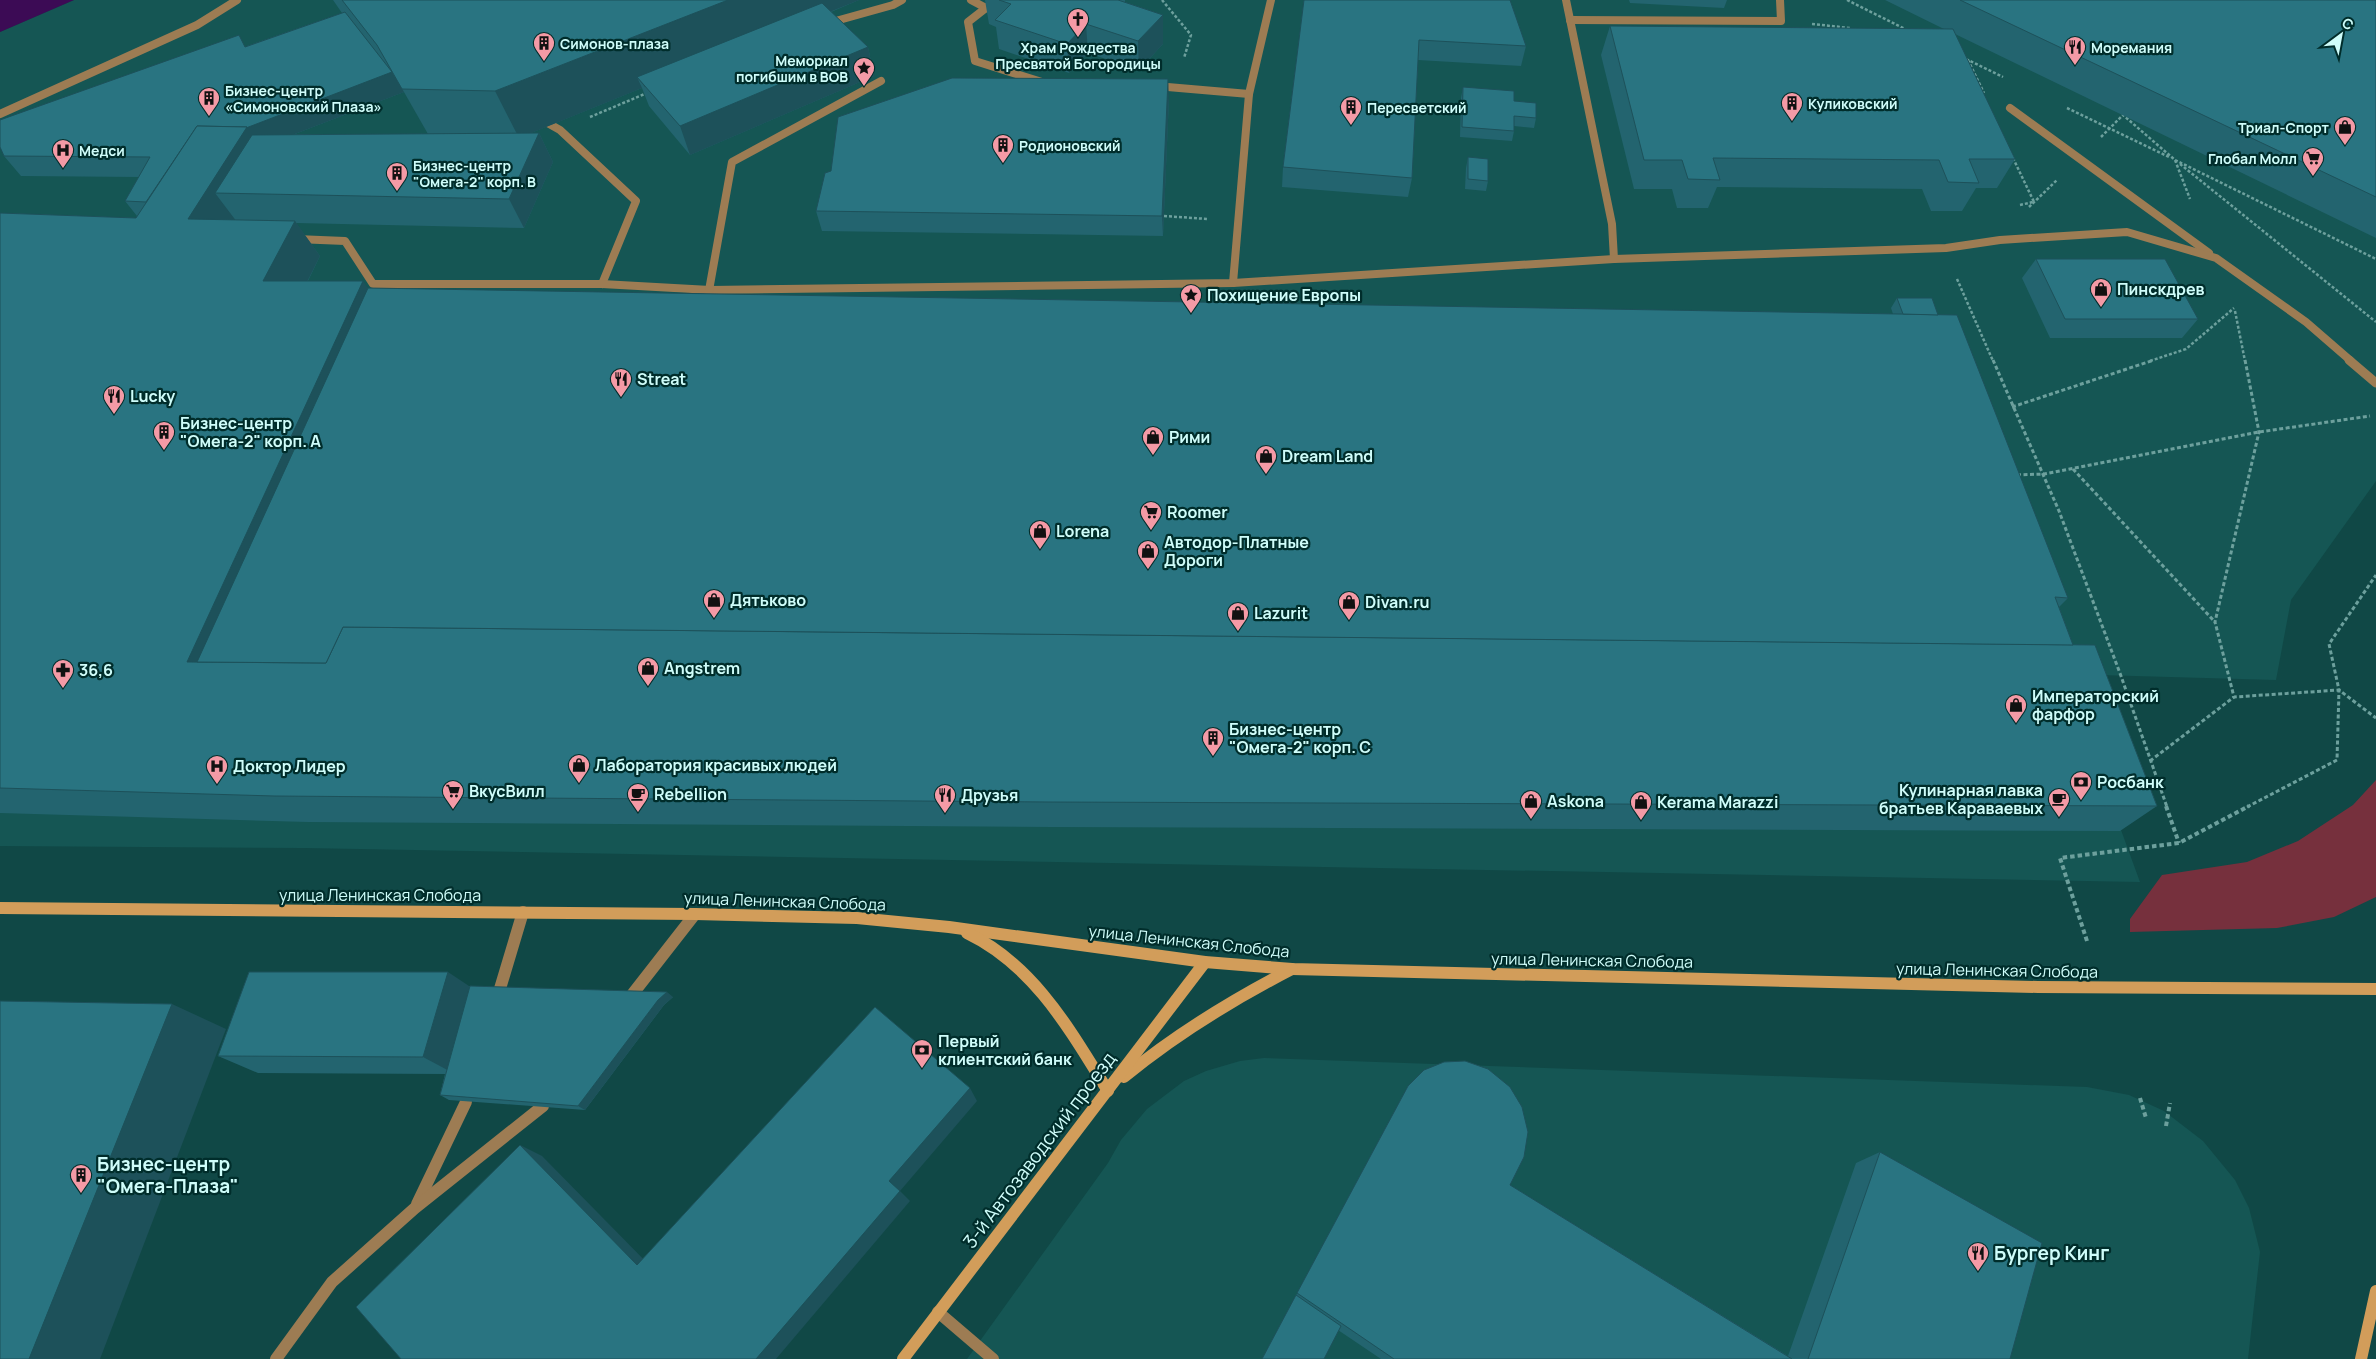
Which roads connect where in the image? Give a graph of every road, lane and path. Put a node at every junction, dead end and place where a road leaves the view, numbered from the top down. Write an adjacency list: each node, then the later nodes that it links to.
1 (237, 0): 26 (lane)
2 (902, 0): 13 (lane)
3 (971, 0): 10 (lane)
4 (996, 0): 10 (lane)
5 (1162, 0): 21 (path)
6 (1271, 0): 23 (lane)
7 (1566, 0): 11 (lane)
8 (1780, 0): 12 (lane)
9 (1847, 0): 15 (path)
10 (986, 8): 19 (lane)
11 (1570, 20): 12 (lane); 37 (lane)
12 (1781, 21): 14 (path)
13 (832, 22)
14 (1858, 29)
15 (1908, 30)
16 (1960, 56): 17 (path)
17 (2004, 77)
18 (881, 81): 40 (lane)
19 (1046, 84)
20 (1148, 86): 21 (lane)
21 (1176, 86): 23 (lane)
22 (650, 92): 28 (path)
23 (1250, 94): 33 (lane)
24 (2010, 108): 35 (lane)
25 (2067, 108): 30 (path)
26 (0, 114)
27 (544, 121): 28 (lane)
28 (560, 130): 39 (lane)
29 (2103, 135): 30 (path)
30 (2175, 160): 31 (path); 36 (path); 43 (path)
31 (2191, 201)
32 (1164, 216): 33 (path)
33 (1237, 221): 38 (lane)
34 (286, 239): 39 (lane)
35 (2216, 258): 37 (lane); 44 (lane)
36 (2376, 259)
37 (1614, 260): 38 (lane)
38 (1233, 283): 40 (lane)
39 (602, 284): 40 (lane)
40 (710, 290): 42 (lane)
41 (1966, 302): 45 (path)
42 (705, 306)
43 (2376, 322)
44 (2376, 383)
45 (2012, 408): 47 (path); 49 (path)
46 (2376, 415): 47 (path)
47 (2258, 432): 48 (path); 52 (path)
48 (2072, 469): 49 (path); 52 (path)
49 (2044, 474): 50 (path); 56 (path)
50 (2016, 475)
51 (2376, 575): 53 (path)
52 (2215, 622): 54 (path)
53 (2339, 690): 54 (path); 55 (path); 57 (path)
54 (2234, 697): 56 (path)
55 (2376, 718)
56 (2150, 761): 57 (path)
57 (2179, 843): 62 (path)
58 (0, 908): 59 (street, улица Ленинская Слобода)
59 (523, 912): 60 (street, улица Ленинская Слобода); 66 (lane)
60 (696, 914): 61 (street, улица Ленинская Слобода); 67 (lane)
61 (949, 928): 63 (street, улица Ленинская Слобода); 68 (street)
62 (2087, 940)
63 (1204, 962): 64 (street, улица Ленинская Слобода); 68 (street, 3-й Автозаводский проезд)
64 (1292, 969): 65 (street, улица Ленинская Слобода); 68 (street)
65 (2376, 989)
66 (499, 992)
67 (631, 996)
68 (1108, 1091): 77 (street, 3-й Автозаводский проезд)
69 (2140, 1098): 73 (path)
70 (466, 1102): 75 (lane)
71 (2170, 1103): 74 (path)
72 (543, 1106): 75 (lane)
73 (2146, 1118)
74 (2166, 1126)
75 (415, 1208): 78 (lane)
76 (2376, 1291): 81 (street)
77 (938, 1312): 79 (street, 3-й Автозаводский проезд); 80 (lane)
78 (276, 1359)
79 (903, 1359)
80 (993, 1359)
81 (2361, 1359)

